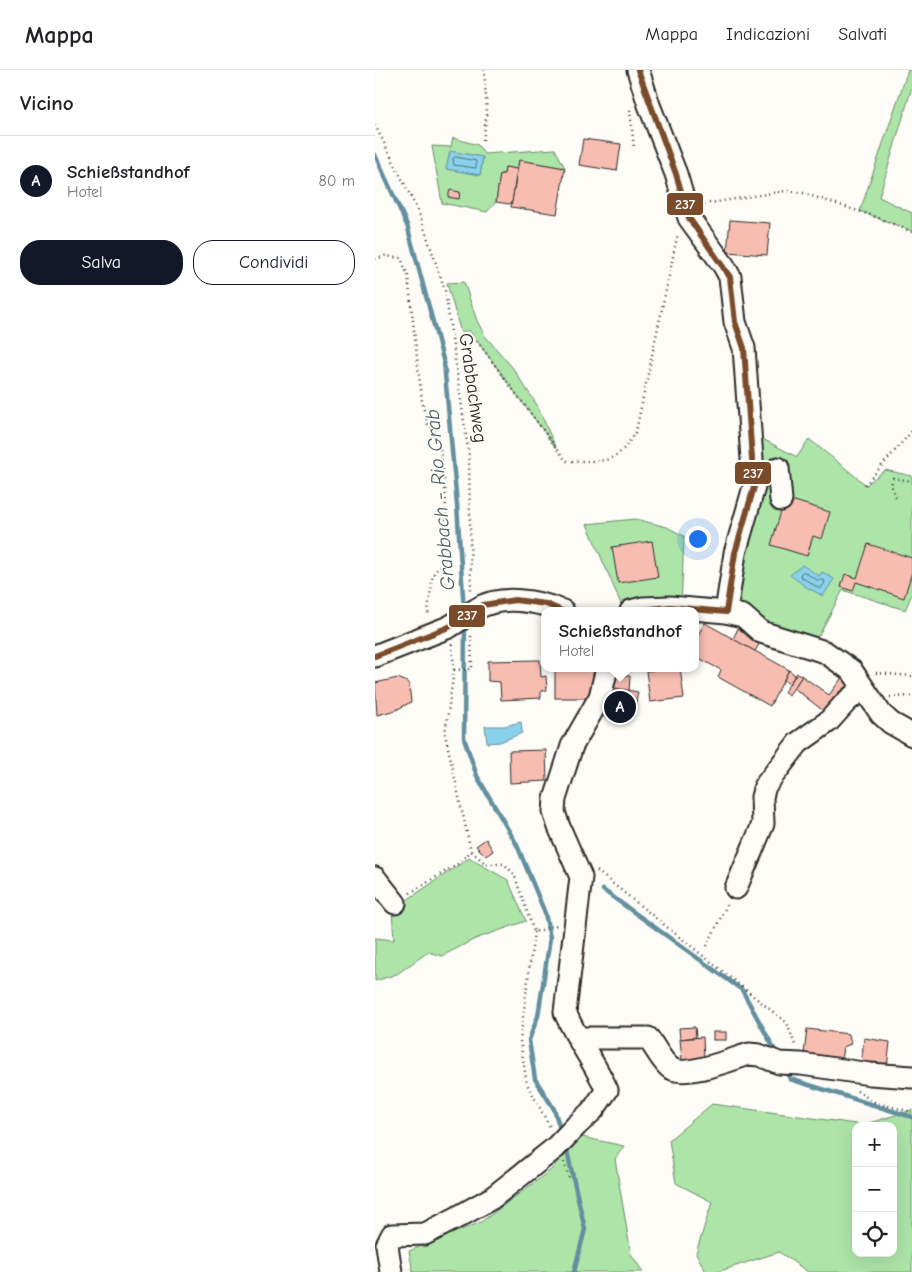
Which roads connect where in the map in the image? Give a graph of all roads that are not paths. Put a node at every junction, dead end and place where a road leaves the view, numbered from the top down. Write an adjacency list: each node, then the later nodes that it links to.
1 (638, 70): 6 (lane)
2 (778, 468): 3 (lane)
3 (781, 500)
4 (553, 607): 7 (lane, bridge)
5 (699, 610): 6 (lane)
6 (726, 612): 9 (lane)
7 (375, 656)
8 (606, 672): 14 (lane)
9 (865, 686): 10 (lane); 12 (lane)
10 (912, 735)
11 (375, 878): 13 (lane)
12 (736, 888)
13 (395, 903)
14 (580, 1038): 15 (lane); 16 (lane, bridge)
15 (912, 1077)
16 (391, 1272)

